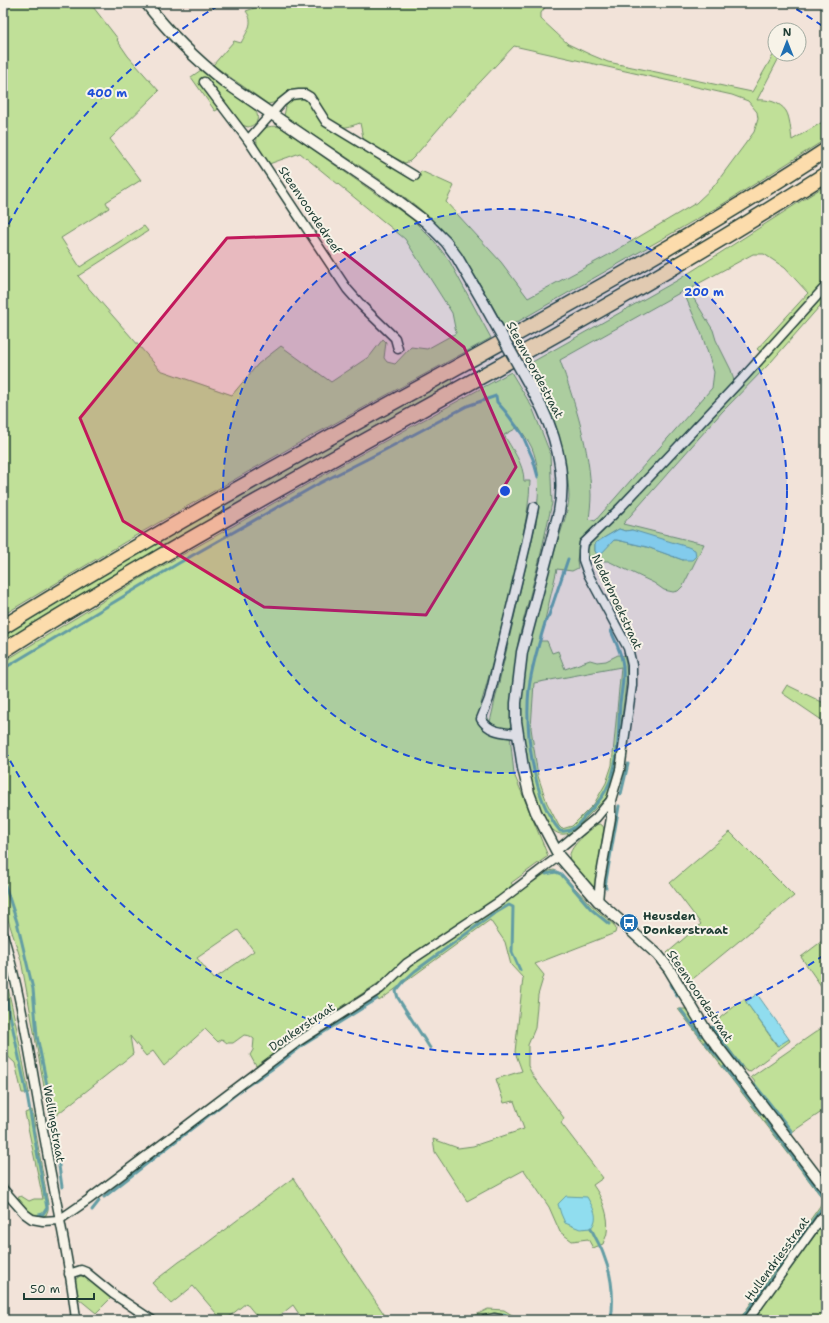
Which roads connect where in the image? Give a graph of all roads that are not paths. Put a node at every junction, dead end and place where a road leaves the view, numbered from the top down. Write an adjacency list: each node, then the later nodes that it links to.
1 (146, 3): 3 (street, Steenvoordestraat)
2 (204, 82): 4 (street, Steenvoordedreef)
3 (272, 114): 4 (street); 7 (street); 13 (street, Steenvoordestraat, bridge)
4 (248, 140): 9 (street, Steenvoordedreef)
5 (826, 150): 11 (highway)
6 (826, 174): 12 (highway)
7 (415, 176)
8 (826, 286): 14 (street, Nederbroekstraat)
9 (398, 349)
10 (534, 507): 13 (street)
11 (3, 627)
12 (3, 651)
13 (518, 734): 15 (street, Steenvoordestraat)
14 (611, 800): 15 (street, Donkerstraat); 16 (street, Nederbroekstraat)
15 (558, 854): 16 (street, Steenvoordestraat); 21 (street, Donkerstraat)
16 (598, 901): 19 (street, Steenvoordestraat)
17 (3, 934): 21 (street, Wellingstraat)
18 (3, 1189): 21 (street)
19 (826, 1189)
20 (826, 1214): 27 (street, Hullendriesstraat)
21 (59, 1220): 22 (street, Wellingstraat)
22 (69, 1274): 23 (street, Wellingstraat); 24 (street)
23 (76, 1320)
24 (152, 1320)
25 (485, 1320): 26 (street)
26 (505, 1320)
27 (748, 1320)

